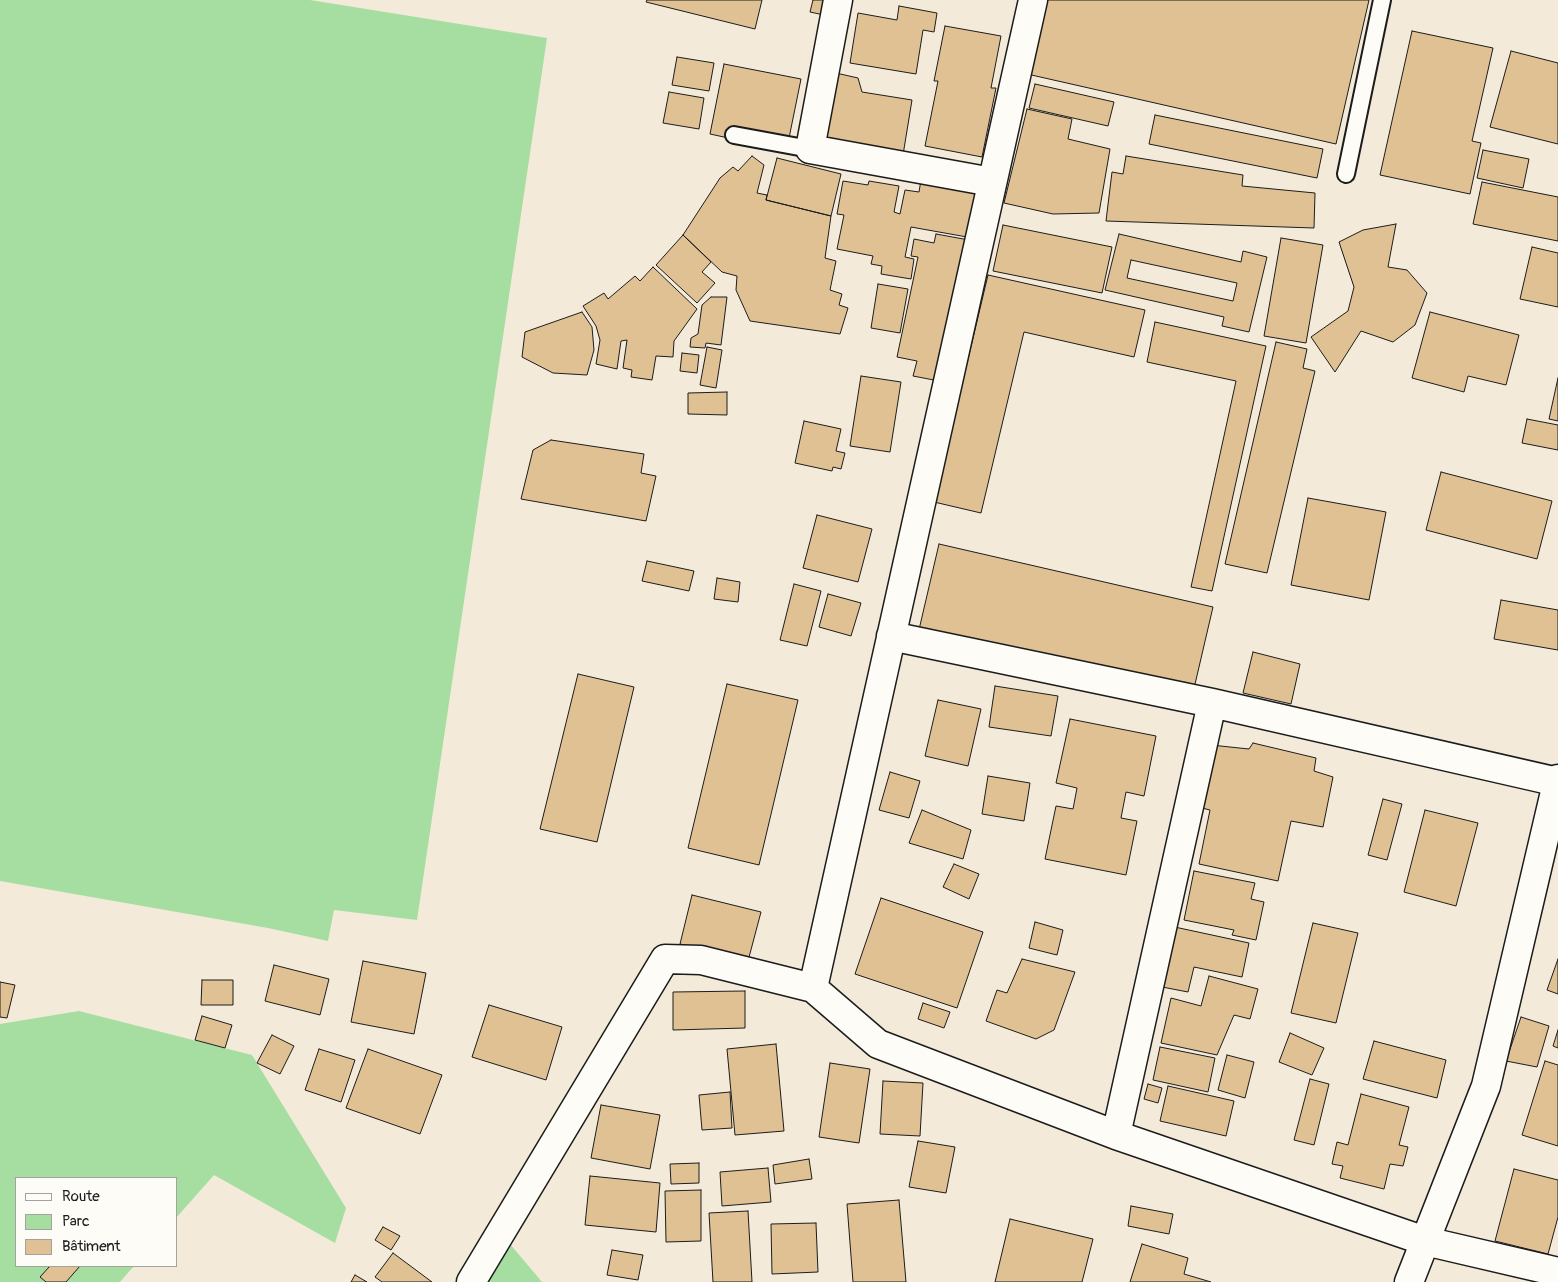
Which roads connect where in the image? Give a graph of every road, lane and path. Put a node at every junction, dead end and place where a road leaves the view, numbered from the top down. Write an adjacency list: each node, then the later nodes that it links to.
1 (838, 0): 5 (street)
2 (1033, 0): 7 (street)
3 (1382, 0): 6 (lane)
4 (734, 135): 5 (lane)
5 (810, 148): 7 (street)
6 (1346, 174)
7 (992, 182): 8 (street)
8 (891, 636): 9 (street); 11 (street)
9 (1212, 703): 10 (street); 12 (street)
10 (1558, 781): 13 (street)
11 (814, 988): 12 (street); 15 (street)
12 (1116, 1134): 13 (street)
13 (1425, 1242): 14 (street); 16 (street)
14 (1558, 1272)
15 (471, 1282)
16 (1409, 1282)

